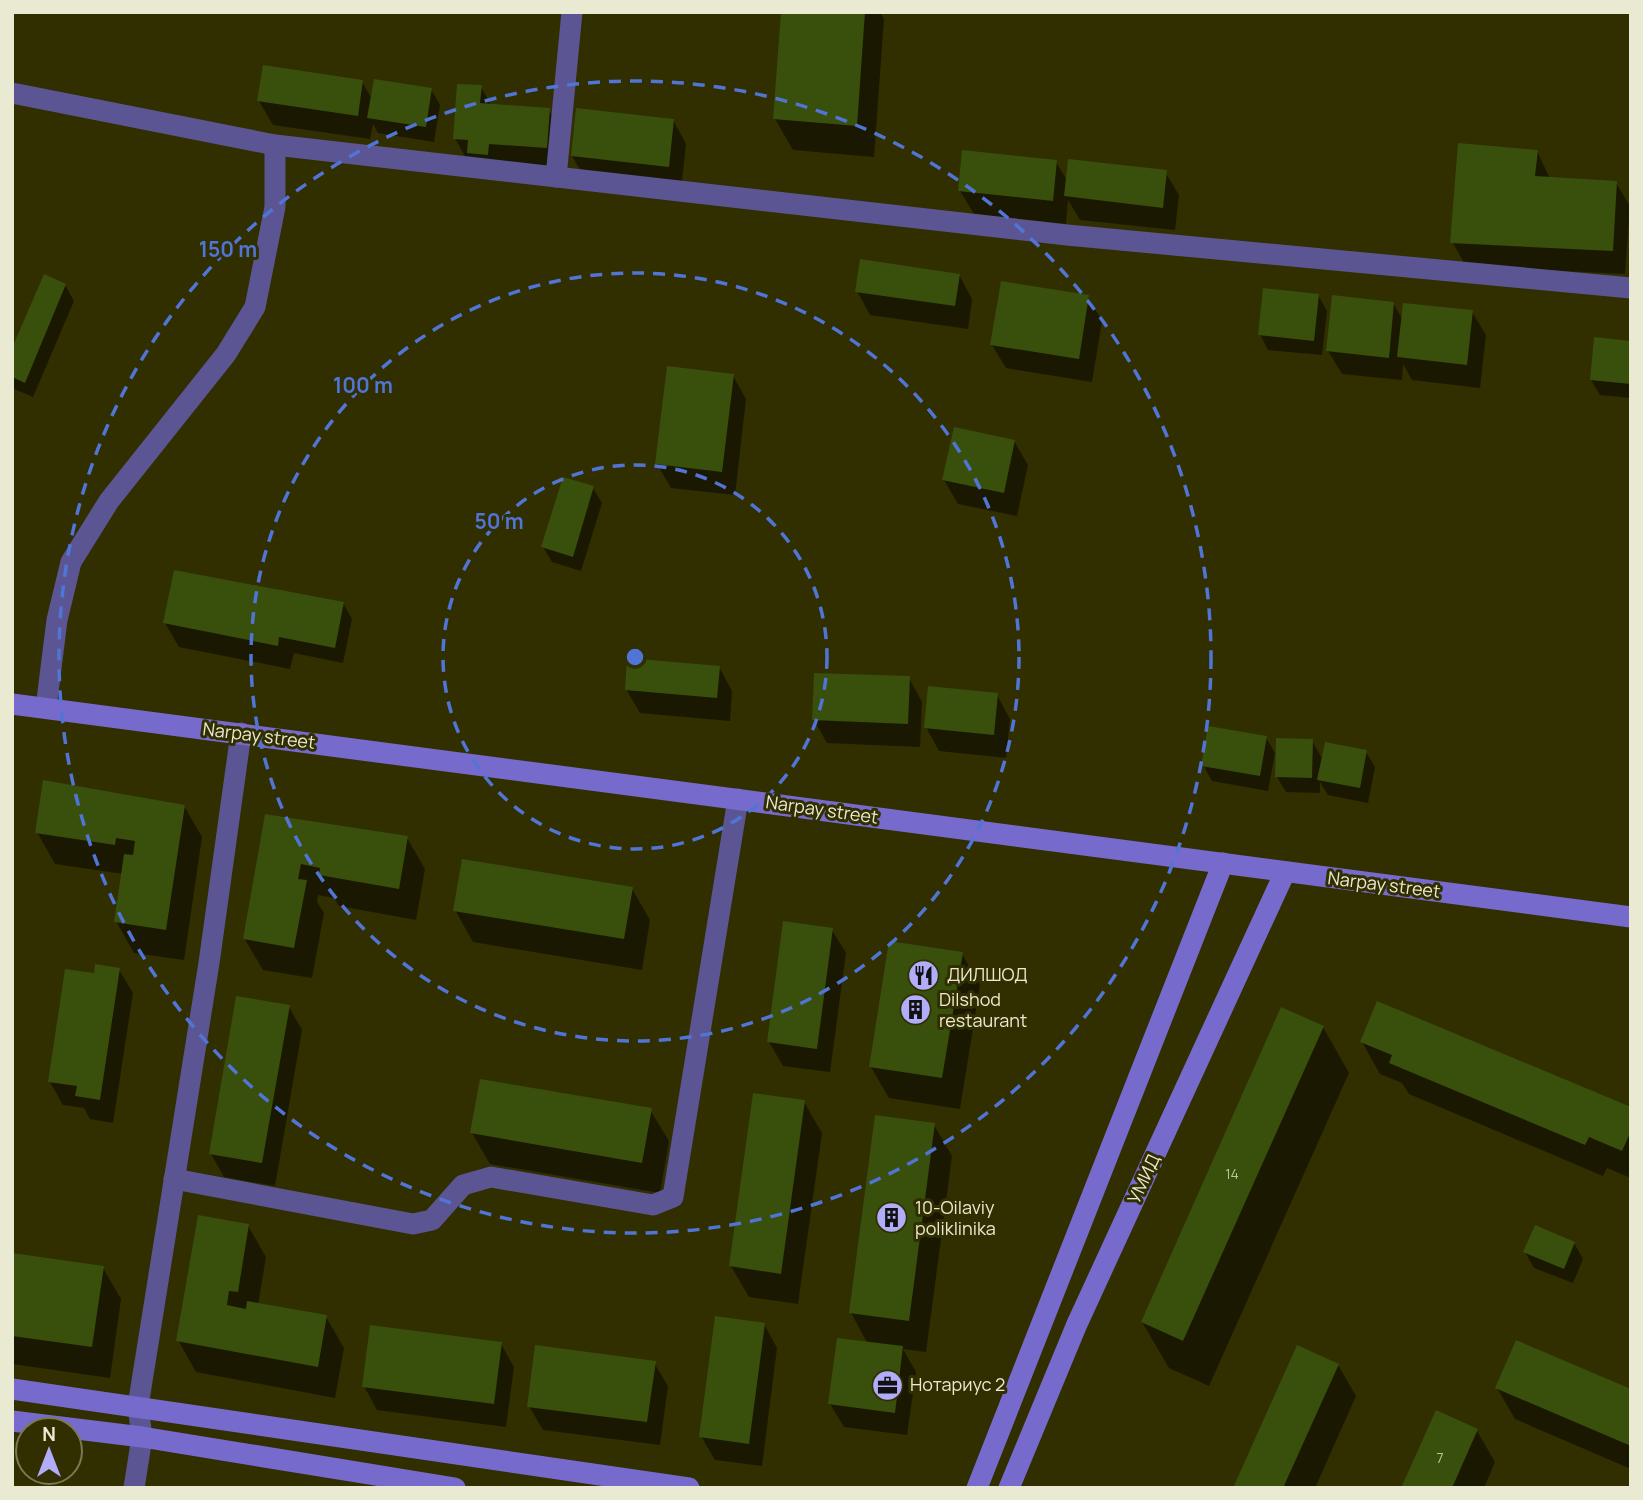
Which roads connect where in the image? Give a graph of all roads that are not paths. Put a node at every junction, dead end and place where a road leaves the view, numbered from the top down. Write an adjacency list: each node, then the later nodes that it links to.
1 (572, 12): 4 (street)
2 (12, 93): 3 (street)
3 (275, 145): 4 (street); 7 (street)
4 (556, 177): 5 (street)
5 (1631, 288)
6 (12, 704): 7 (street, Narpay street)
7 (46, 708): 8 (street, Narpay street)
8 (241, 733): 9 (street, Narpay street); 13 (street)
9 (738, 799): 10 (street, Narpay street); 13 (street)
10 (1223, 863): 11 (street, Narpay street); 21 (street)
11 (1285, 872): 12 (street, Narpay street); 22 (street, УМИД)
12 (1631, 917)
13 (174, 1180): 15 (street)
14 (12, 1388): 15 (street)
15 (138, 1406): 17 (street); 20 (street)
16 (12, 1421): 17 (street)
17 (142, 1437): 18 (street); 19 (street)
18 (134, 1488)
19 (455, 1488)
20 (690, 1488)
21 (977, 1488)
22 (1009, 1488)

